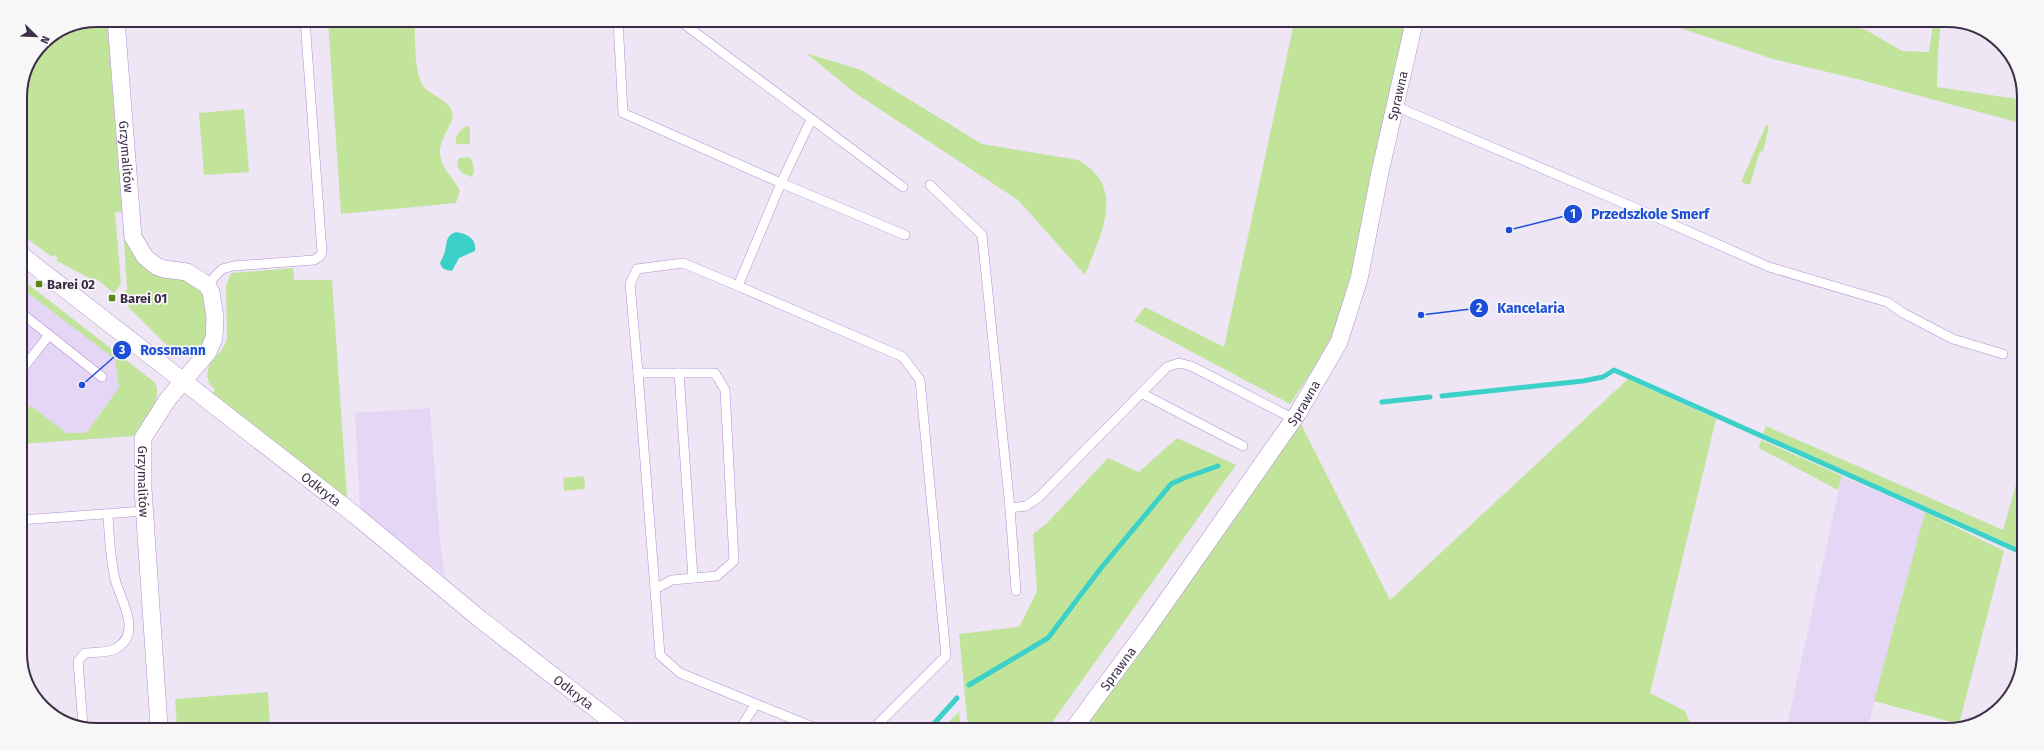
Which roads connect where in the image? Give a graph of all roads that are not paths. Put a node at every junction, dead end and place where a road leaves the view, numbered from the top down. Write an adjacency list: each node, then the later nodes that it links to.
1 (117, 27): 13 (street, Grzymalitów)
2 (306, 27): 13 (lane)
3 (618, 27): 8 (lane)
4 (688, 27): 7 (lane)
5 (1413, 27): 6 (street, Sprawna)
6 (1395, 106): 17 (lane); 24 (street, Sprawna)
7 (811, 120): 8 (lane); 10 (lane)
8 (781, 183): 11 (lane); 14 (lane)
9 (930, 185): 26 (lane)
10 (903, 187)
11 (904, 235)
12 (27, 259): 22 (street, Odkryta)
13 (207, 285): 22 (street, Grzymalitów)
14 (738, 286): 19 (lane); 39 (lane)
15 (27, 318): 16 (lane)
16 (49, 335): 18 (lane); 21 (lane)
17 (2003, 354)
18 (27, 363)
19 (638, 373): 20 (lane); 31 (lane)
20 (679, 373): 30 (lane); 30 (lane)
21 (102, 377)
22 (183, 382): 27 (street, Grzymalitów); 36 (street, Odkryta)
23 (1141, 393): 24 (lane); 25 (lane); 26 (lane)
24 (1294, 418): 40 (street, Sprawna)
25 (1243, 446)
26 (1010, 508): 32 (lane)
27 (145, 511): 28 (lane); 35 (street, Grzymalitów)
28 (108, 514): 29 (lane); 34 (lane)
29 (27, 520)
30 (693, 578): 31 (lane)
31 (655, 589): 33 (lane)
32 (1016, 591)
33 (756, 704): 37 (lane); 38 (lane)
34 (83, 721)
35 (159, 723)
36 (614, 723)
37 (744, 723)
38 (801, 723)
39 (879, 723)
40 (1078, 723)

